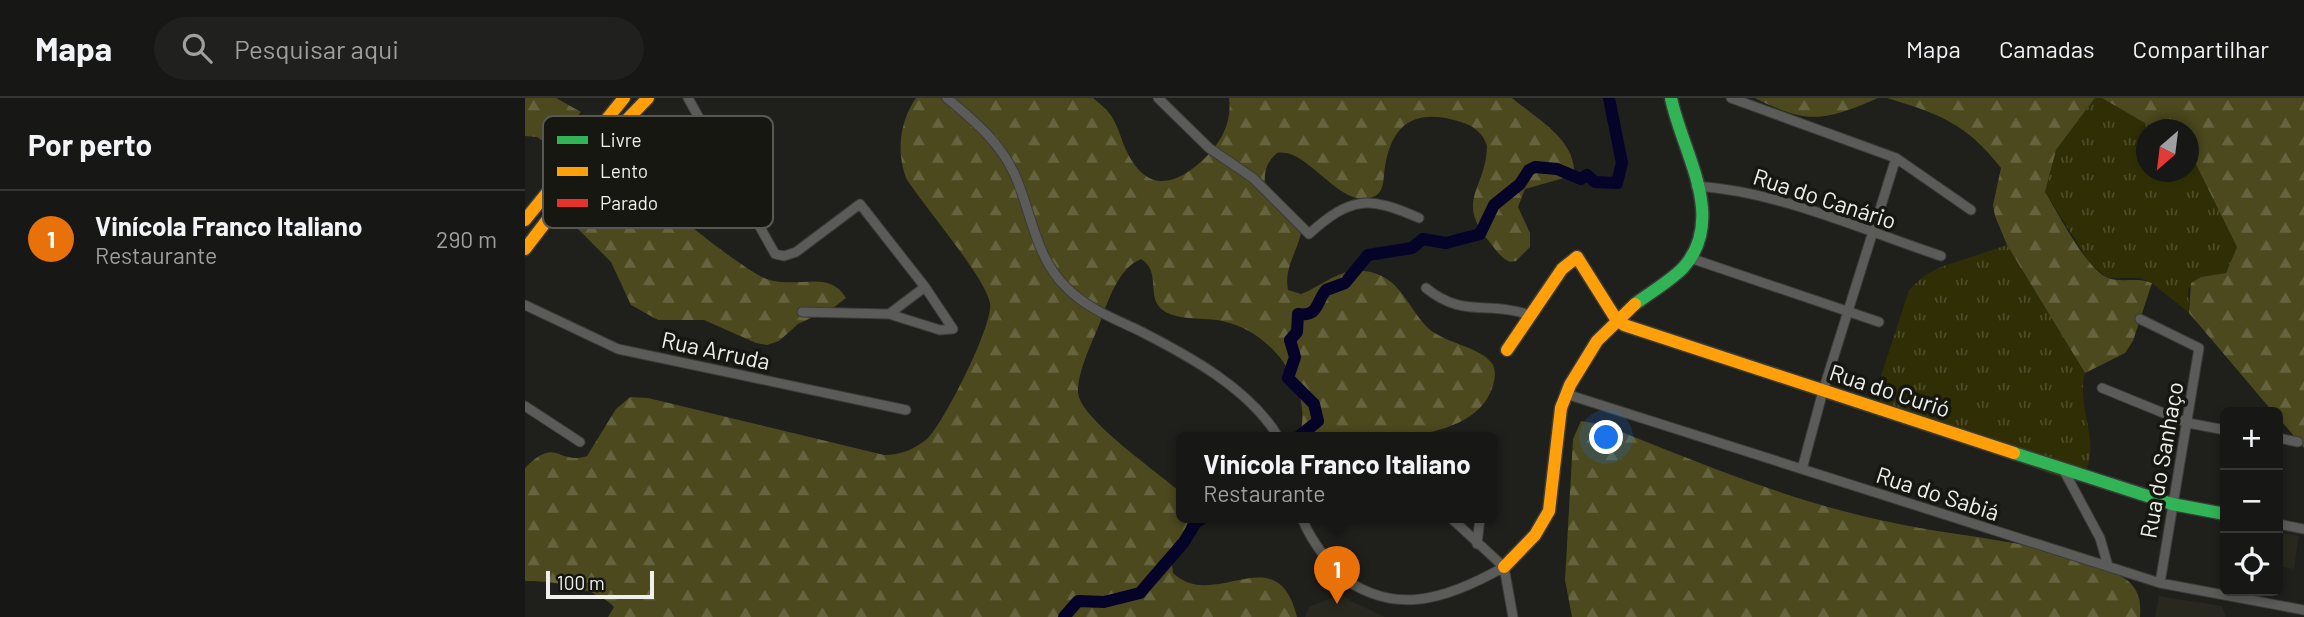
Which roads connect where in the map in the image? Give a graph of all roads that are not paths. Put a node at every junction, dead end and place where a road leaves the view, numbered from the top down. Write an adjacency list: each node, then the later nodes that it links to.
1 (624, 98): 8 (street)
2 (648, 98): 9 (street)
3 (688, 98): 10 (street)
4 (947, 98): 41 (street)
5 (1158, 98): 15 (street)
6 (1671, 98): 12 (street)
7 (1731, 98): 11 (street)
8 (608, 116)
9 (631, 116)
10 (698, 116)
11 (1896, 158): 14 (street); 19 (street)
12 (1696, 186): 19 (street, Rua do Canário); 22 (street)
13 (543, 197): 16 (street)
14 (1971, 210)
15 (1419, 218)
16 (525, 220)
17 (543, 224): 20 (street)
18 (760, 228): 23 (street)
19 (1873, 233): 21 (street, Rua do Canário); 27 (street)
20 (525, 249)
21 (1941, 256)
22 (1690, 258): 27 (street); 30 (street)
23 (925, 287): 28 (street); 28 (street)
24 (1426, 288): 29 (street)
25 (525, 305): 38 (street, Rua Arruda)
26 (802, 312): 28 (street)
27 (1848, 312): 32 (street); 35 (street)
28 (889, 314)
29 (1532, 316): 30 (street); 33 (street)
30 (1616, 319): 35 (street, Rua do Curió); 36 (street)
31 (2140, 319): 39 (street, Rua do Sanhaço)
32 (1879, 321)
33 (1507, 350)
34 (2102, 388): 39 (street)
35 (1823, 391): 45 (street); 46 (street, Rua do Curió)
36 (1566, 394): 45 (street, Rua do Sabiá); 56 (street)
37 (525, 406): 43 (street)
38 (906, 410)
39 (2188, 423): 40 (street); 47 (street, Rua do Sanhaço)
40 (2220, 429)
41 (1274, 432)
42 (2283, 439): 44 (street)
43 (580, 442)
44 (2298, 442)
45 (1802, 469): 55 (street, Rua do Sabiá)
46 (2063, 469): 47 (street, Rua do Curió); 55 (street)
47 (2172, 504): 48 (street, Rua do Curió); 57 (street, Rua do Sanhaço)
48 (2220, 513)
49 (1305, 523): 58 (street)
50 (1456, 523): 54 (street)
51 (1479, 523): 54 (street)
52 (2283, 525): 53 (street)
53 (2304, 529)
54 (1477, 544): 56 (street)
55 (2108, 566): 57 (street, Rua do Sabiá)
56 (1504, 567): 59 (street); 61 (street)
57 (2160, 583): 60 (street, Rua do Sabiá)
58 (1367, 603)
59 (1390, 610)
60 (2304, 610)
61 (1513, 617)

